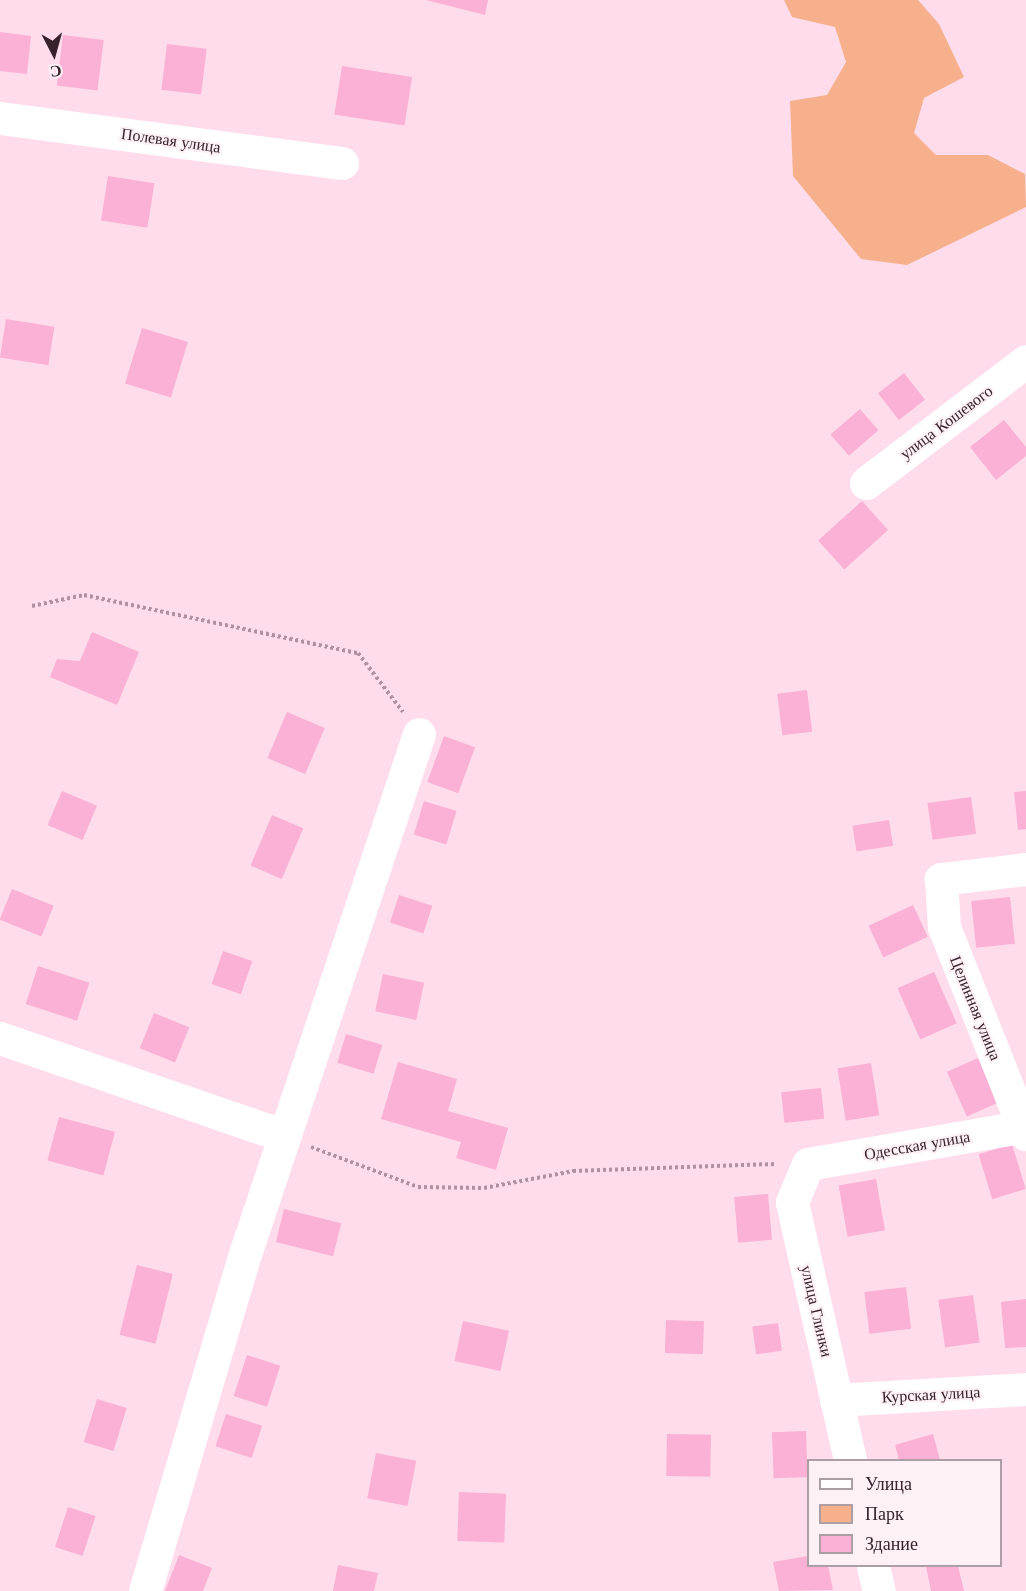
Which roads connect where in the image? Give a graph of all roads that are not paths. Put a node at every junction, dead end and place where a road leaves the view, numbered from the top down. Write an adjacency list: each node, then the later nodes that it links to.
1 (0, 117): 2 (street, Полевая улица)
2 (342, 163)
3 (1026, 361): 4 (street, улица Кошевого)
4 (866, 483)
5 (419, 734): 9 (street)
6 (1026, 868): 8 (street, Целинная улица)
7 (0, 1038): 9 (street)
8 (1025, 1129): 10 (street, Одесская улица)
9 (285, 1136): 15 (street)
10 (808, 1164): 12 (street, улица Глинки)
11 (1026, 1389): 12 (street, Курская улица)
12 (836, 1400): 13 (street, улица Глинки)
13 (850, 1459)
14 (873, 1567): 16 (street)
15 (145, 1591)
16 (879, 1591)

